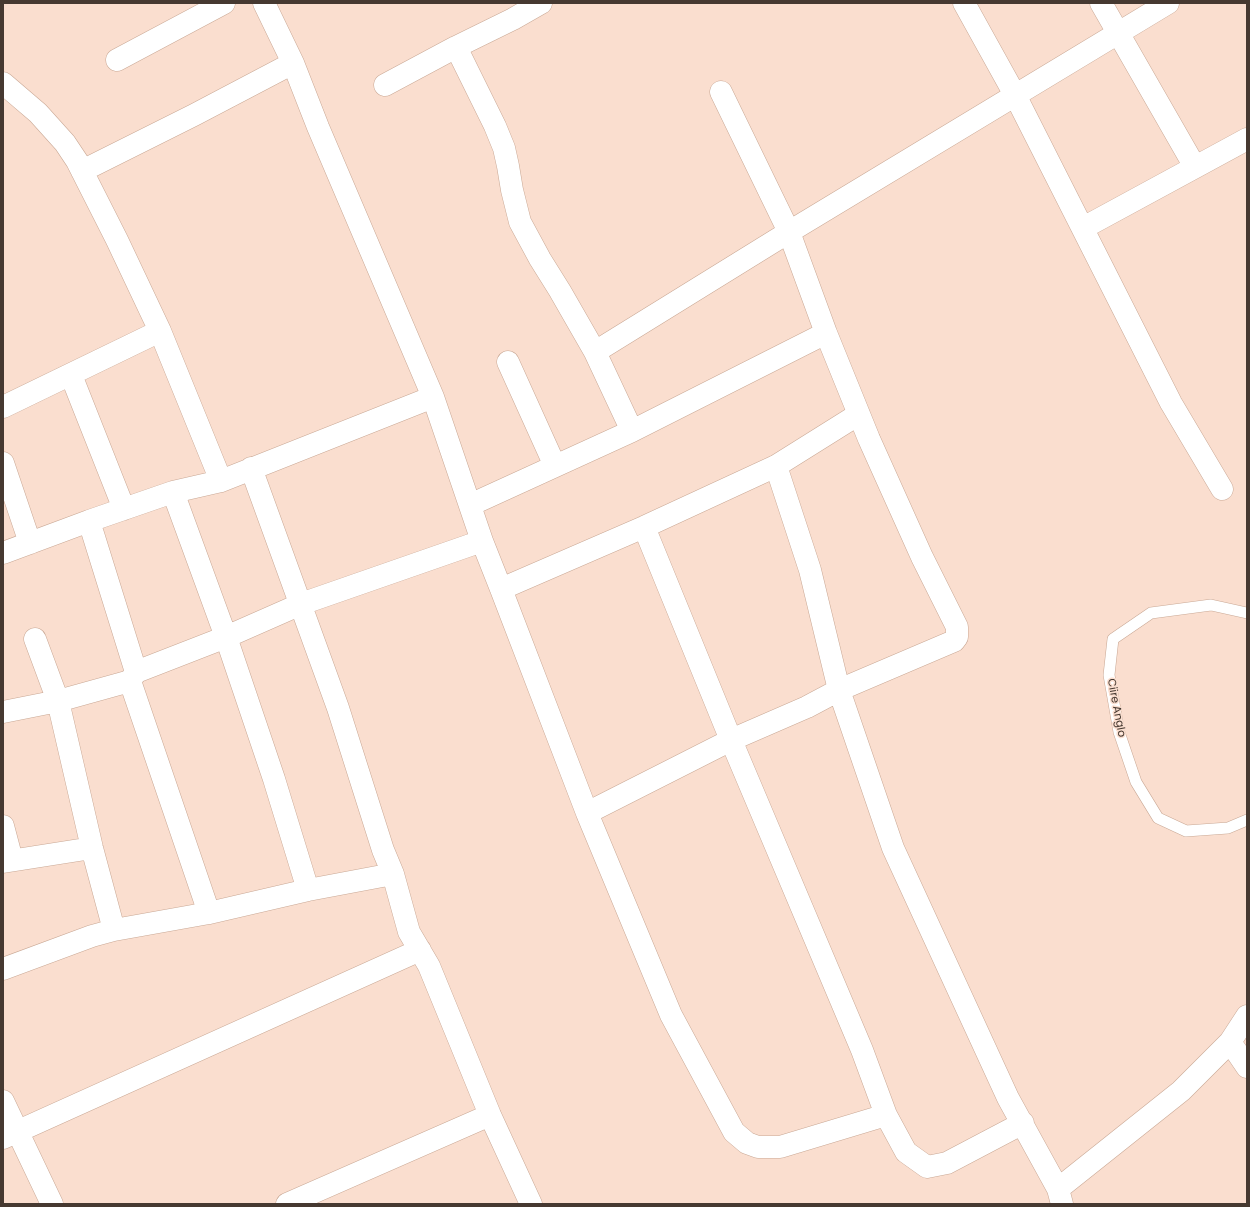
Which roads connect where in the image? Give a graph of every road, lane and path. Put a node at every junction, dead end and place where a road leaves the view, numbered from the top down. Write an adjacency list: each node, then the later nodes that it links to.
1 (224, 3): 10 (street)
2 (264, 3): 11 (street)
3 (541, 3): 7 (street)
4 (964, 3): 15 (street)
5 (1101, 3): 8 (street)
6 (1168, 3): 8 (street)
7 (508, 11): 9 (street)
8 (1119, 33): 15 (street); 17 (street)
9 (456, 47): 13 (street); 23 (street)
10 (117, 60)
11 (293, 63): 18 (street); 26 (street)
12 (3, 83): 18 (street)
13 (385, 86)
14 (721, 92): 20 (street)
15 (1015, 95): 19 (street); 20 (street)
16 (1247, 139): 17 (street)
17 (1195, 167): 19 (street)
18 (82, 171): 21 (street)
19 (1083, 228): 35 (street)
20 (789, 232): 22 (street); 23 (street)
21 (160, 331): 25 (street); 34 (street)
22 (826, 333): 28 (street); 29 (street)
23 (595, 352): 29 (street)
24 (508, 362): 31 (street)
25 (71, 374): 27 (street); 38 (street)
26 (433, 397): 33 (street); 37 (street)
27 (3, 407)
28 (859, 414): 32 (street); 50 (street)
29 (632, 431): 31 (street)
30 (3, 463): 42 (street)
31 (555, 466): 37 (street)
32 (776, 466): 40 (street); 50 (street)
33 (251, 468): 34 (street); 45 (street)
34 (221, 480): 36 (street)
35 (1222, 488)
36 (173, 492): 38 (street); 47 (street)
37 (470, 505): 41 (street)
38 (124, 509): 39 (street)
39 (89, 521): 42 (street); 49 (street)
40 (644, 527): 44 (street); 53 (street)
41 (482, 541): 44 (street); 45 (street)
42 (30, 543): 43 (street)
43 (3, 552)
44 (501, 589): 54 (street)
45 (301, 604): 47 (street); 59 (street)
46 (1247, 613): 55 (lane, Ciire Anglo)
47 (226, 637): 49 (street); 60 (street)
48 (35, 639): 51 (street)
49 (133, 676): 51 (street); 61 (street)
50 (839, 690): 53 (street); 71 (street)
51 (58, 701): 52 (street); 57 (street)
52 (3, 712)
53 (731, 740): 54 (street); 70 (street)
54 (587, 813): 70 (street)
55 (1247, 820)
56 (3, 826): 58 (street)
57 (92, 848): 58 (street); 62 (street)
58 (7, 861)
59 (392, 874): 60 (street); 63 (street)
60 (308, 890): 61 (street)
61 (209, 913): 62 (street)
62 (114, 930): 64 (street)
63 (420, 950): 69 (street); 72 (street)
64 (3, 969)
65 (1247, 1016): 66 (street)
66 (1230, 1042): 67 (street); 73 (street)
67 (1247, 1067)
68 (3, 1101): 72 (street)
69 (490, 1115): 75 (street); 76 (street)
70 (886, 1115): 71 (street)
71 (1023, 1123): 73 (street)
72 (10, 1134): 74 (street)
73 (1060, 1197)
74 (52, 1204)
75 (287, 1204)
76 (531, 1204)

